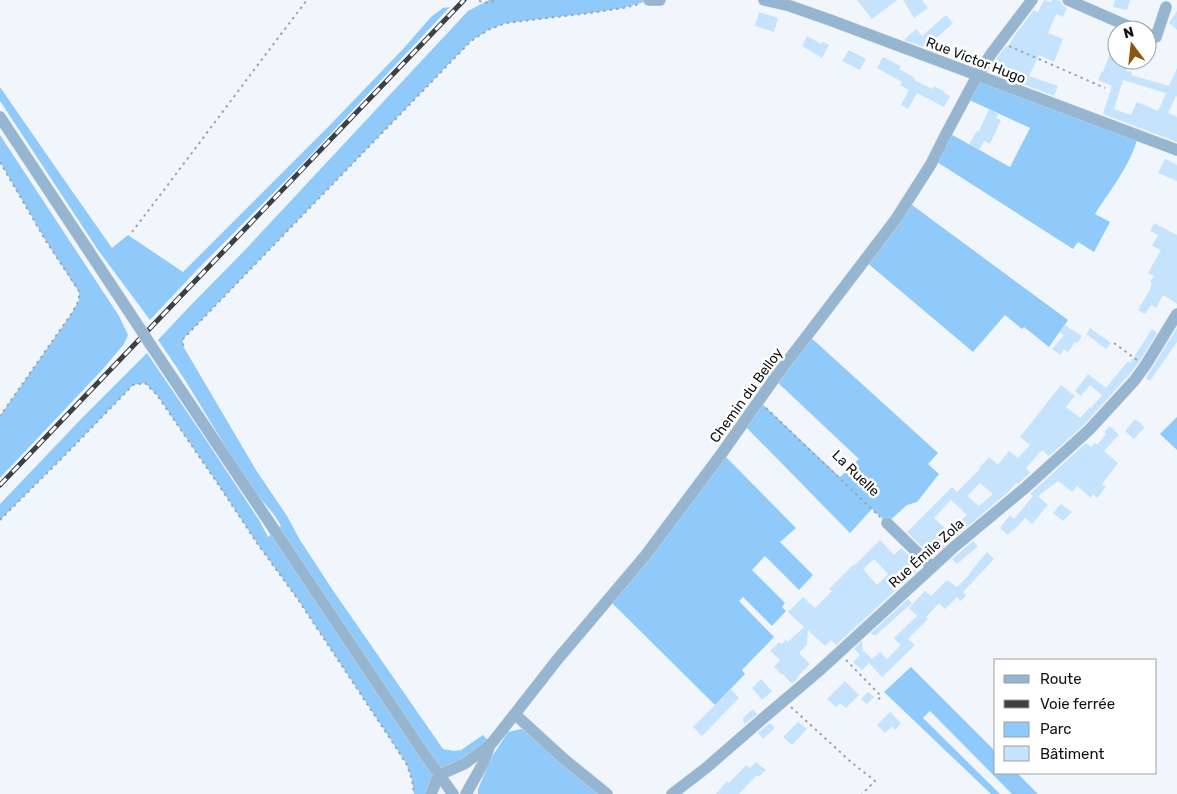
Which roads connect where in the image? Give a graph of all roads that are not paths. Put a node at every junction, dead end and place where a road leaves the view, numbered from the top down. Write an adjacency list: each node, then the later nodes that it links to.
1 (650, 0): 2 (street)
2 (660, 0)
3 (764, 0): 9 (street, Rue Victor Hugo)
4 (1032, 0): 9 (street, Chemin du Belloy)
5 (1068, 0): 7 (street)
6 (1166, 7): 8 (street)
7 (1114, 20)
8 (1157, 34)
9 (977, 76): 11 (street, Rue Victor Hugo); 15 (street, Chemin du Belloy)
10 (0, 117): 17 (street, bridge)
11 (1177, 150)
12 (1177, 314): 14 (street, Rue Émile Zola)
13 (887, 523): 14 (street)
14 (932, 567): 22 (street, Rue Émile Zola)
15 (514, 715): 16 (street, Chemin du Belloy); 21 (street)
16 (491, 744): 17 (street); 20 (street)
17 (440, 775): 18 (street); 19 (street)
18 (432, 794)
19 (453, 794)
20 (466, 794)
21 (607, 794)
22 (672, 794)

